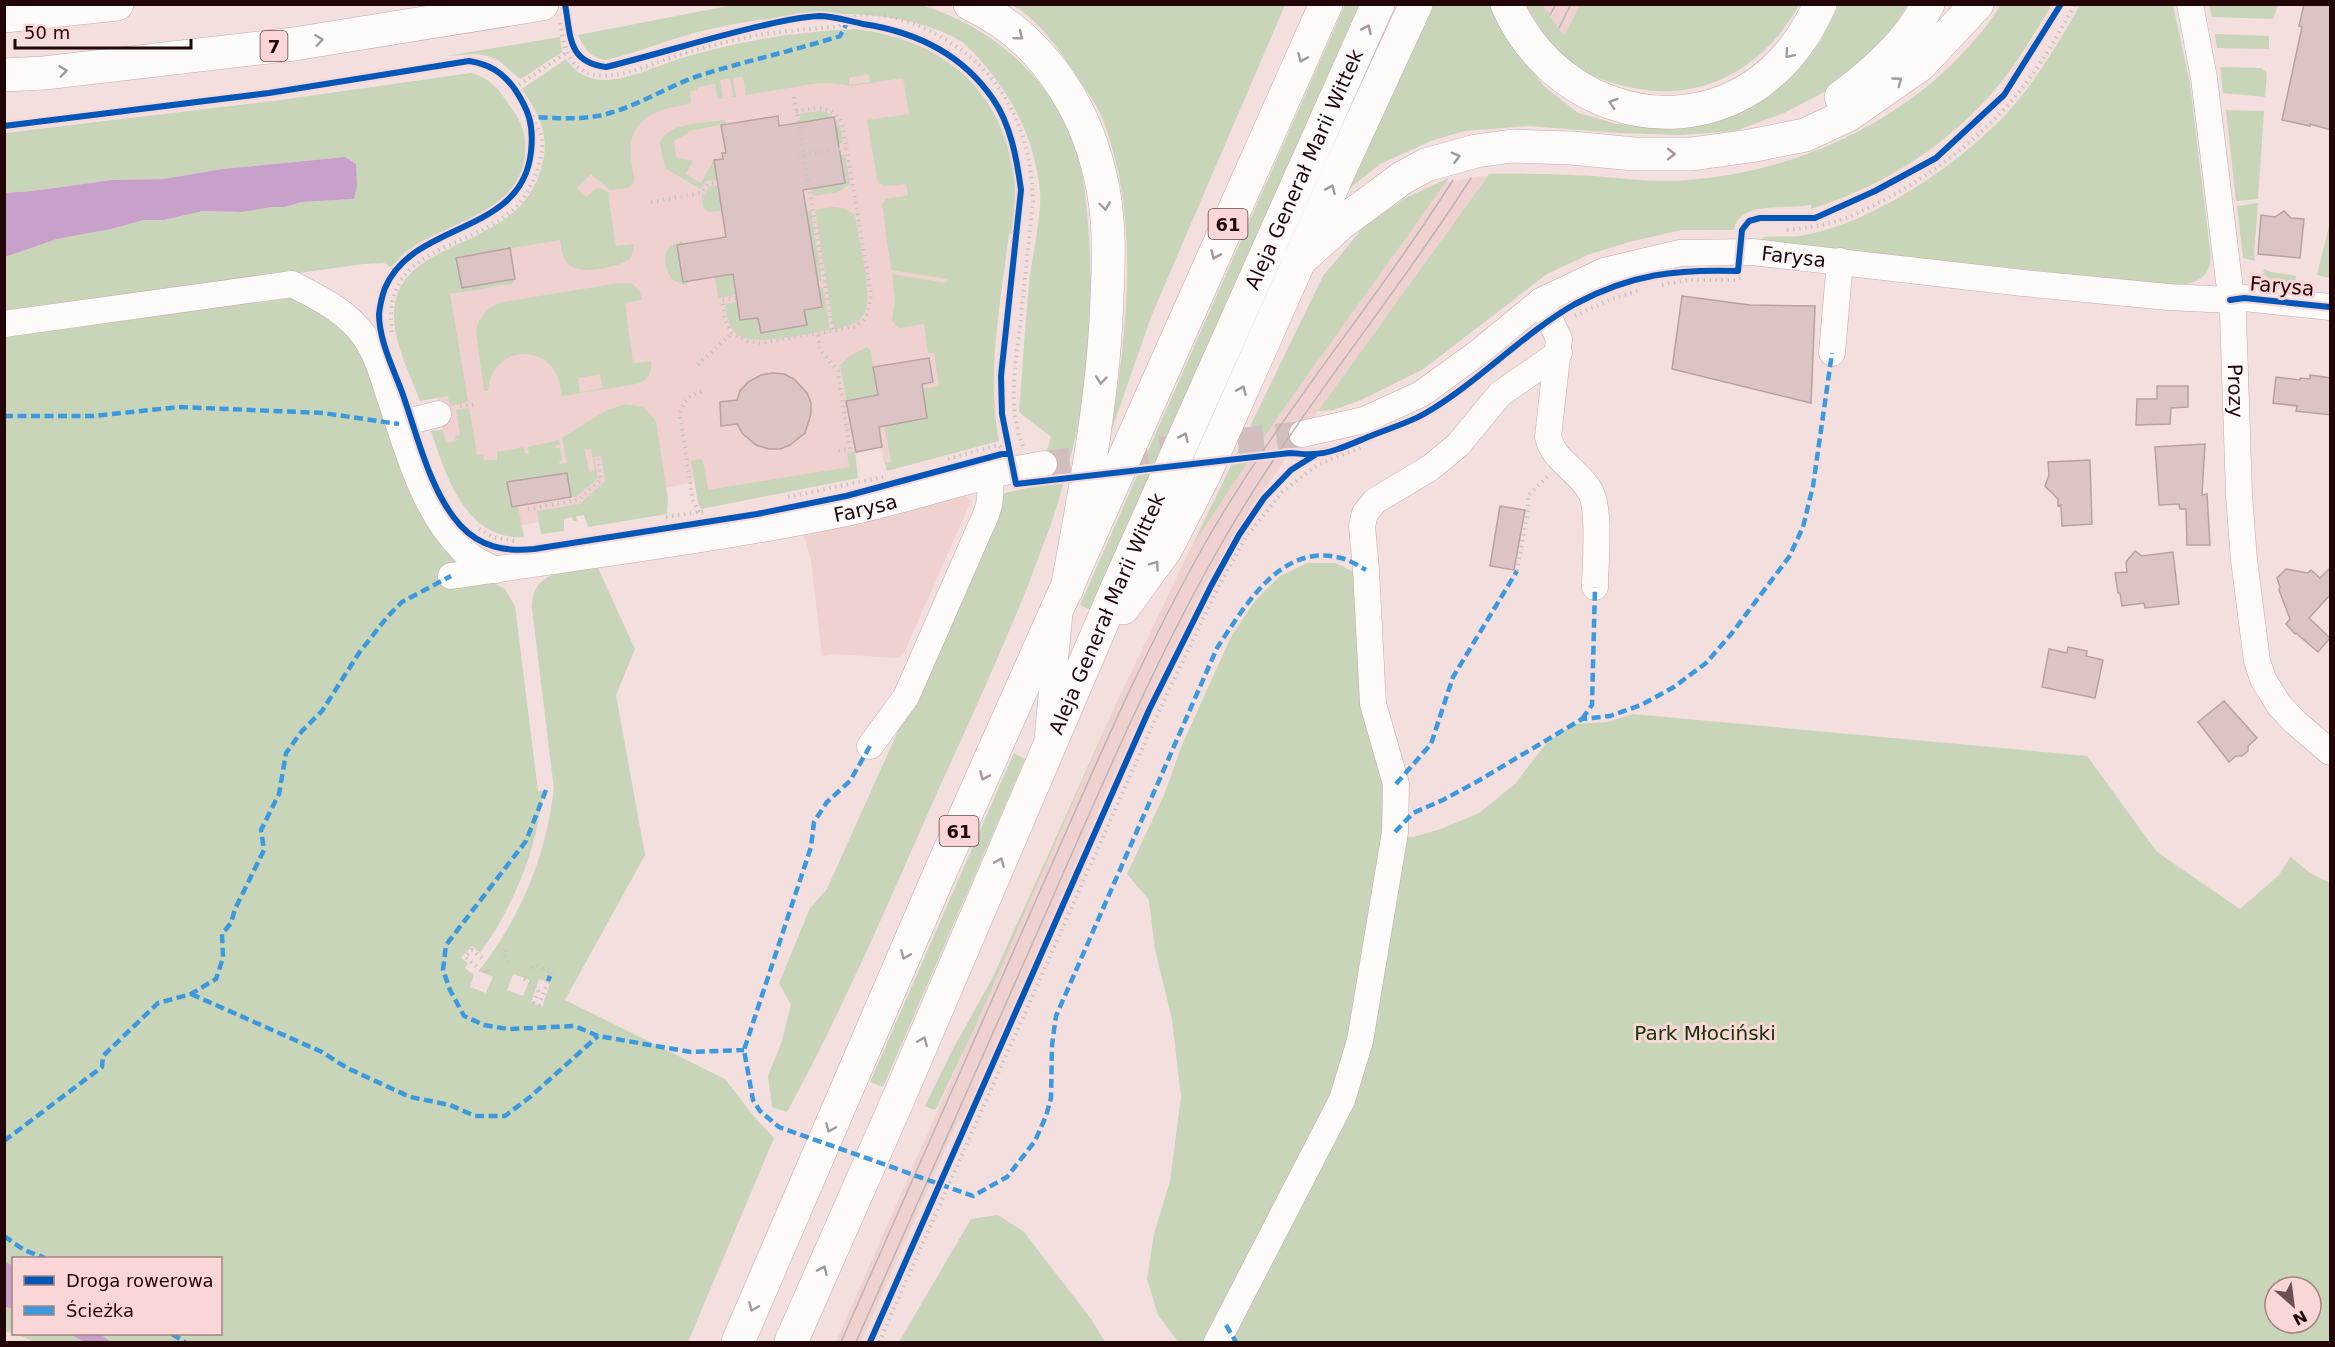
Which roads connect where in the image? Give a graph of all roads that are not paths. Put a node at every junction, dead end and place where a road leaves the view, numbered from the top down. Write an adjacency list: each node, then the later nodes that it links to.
1 (117, 4): 12 (main road)
2 (542, 4): 13 (main road, 7, one-way to 2)
3 (970, 4): 31 (main road, one-way to 31)
4 (1326, 4): 31 (main road, 61, one-way to 31)
5 (1378, 4): 32 (main road, Aleja Generał Marii Wittek, one-way to 5)
6 (1416, 4): 16 (main road, 61, one-way to 6)
7 (1507, 4): 8 (main road, one-way to 7)
8 (1820, 4)
9 (1928, 4): 14 (main road)
10 (1977, 4): 14 (main road, one-way to 10)
11 (2190, 4): 17 (street, Prozy)
12 (4, 16)
13 (4, 75)
14 (1750, 146): 16 (main road, one-way to 14)
15 (1840, 261): 17 (street, Farysa); 18 (street, Farysa); 21 (street)
16 (1298, 262): 32 (main road, 61, one-way to 16)
17 (2230, 300): 19 (street, Farysa); 36 (street, Prozy)
18 (1541, 301): 22 (street); 25 (street, Farysa)
19 (2331, 307)
20 (4, 324): 24 (street)
21 (1832, 352)
22 (1559, 353): 30 (street); 40 (street)
23 (438, 414): 24 (street)
24 (399, 424): 28 (street)
25 (1302, 434)
26 (1035, 458): 27 (street, Farysa)
27 (996, 464): 28 (street, Farysa); 35 (street)
28 (496, 570): 29 (street, Farysa)
29 (452, 576)
30 (1595, 587)
31 (1065, 594): 33 (street); 34 (main road, 61)
32 (1098, 634): 33 (street); 37 (main road, Aleja Generał Marii Wittek / 61)
33 (1054, 678): 34 (street); 37 (street)
34 (999, 741): 38 (main road, 61, one-way to 38)
35 (870, 746)
36 (2331, 752)
37 (1046, 757): 39 (main road, Aleja Generał Marii Wittek / 61, one-way to 37)
38 (738, 1342)
39 (791, 1342)
40 (1217, 1342)

